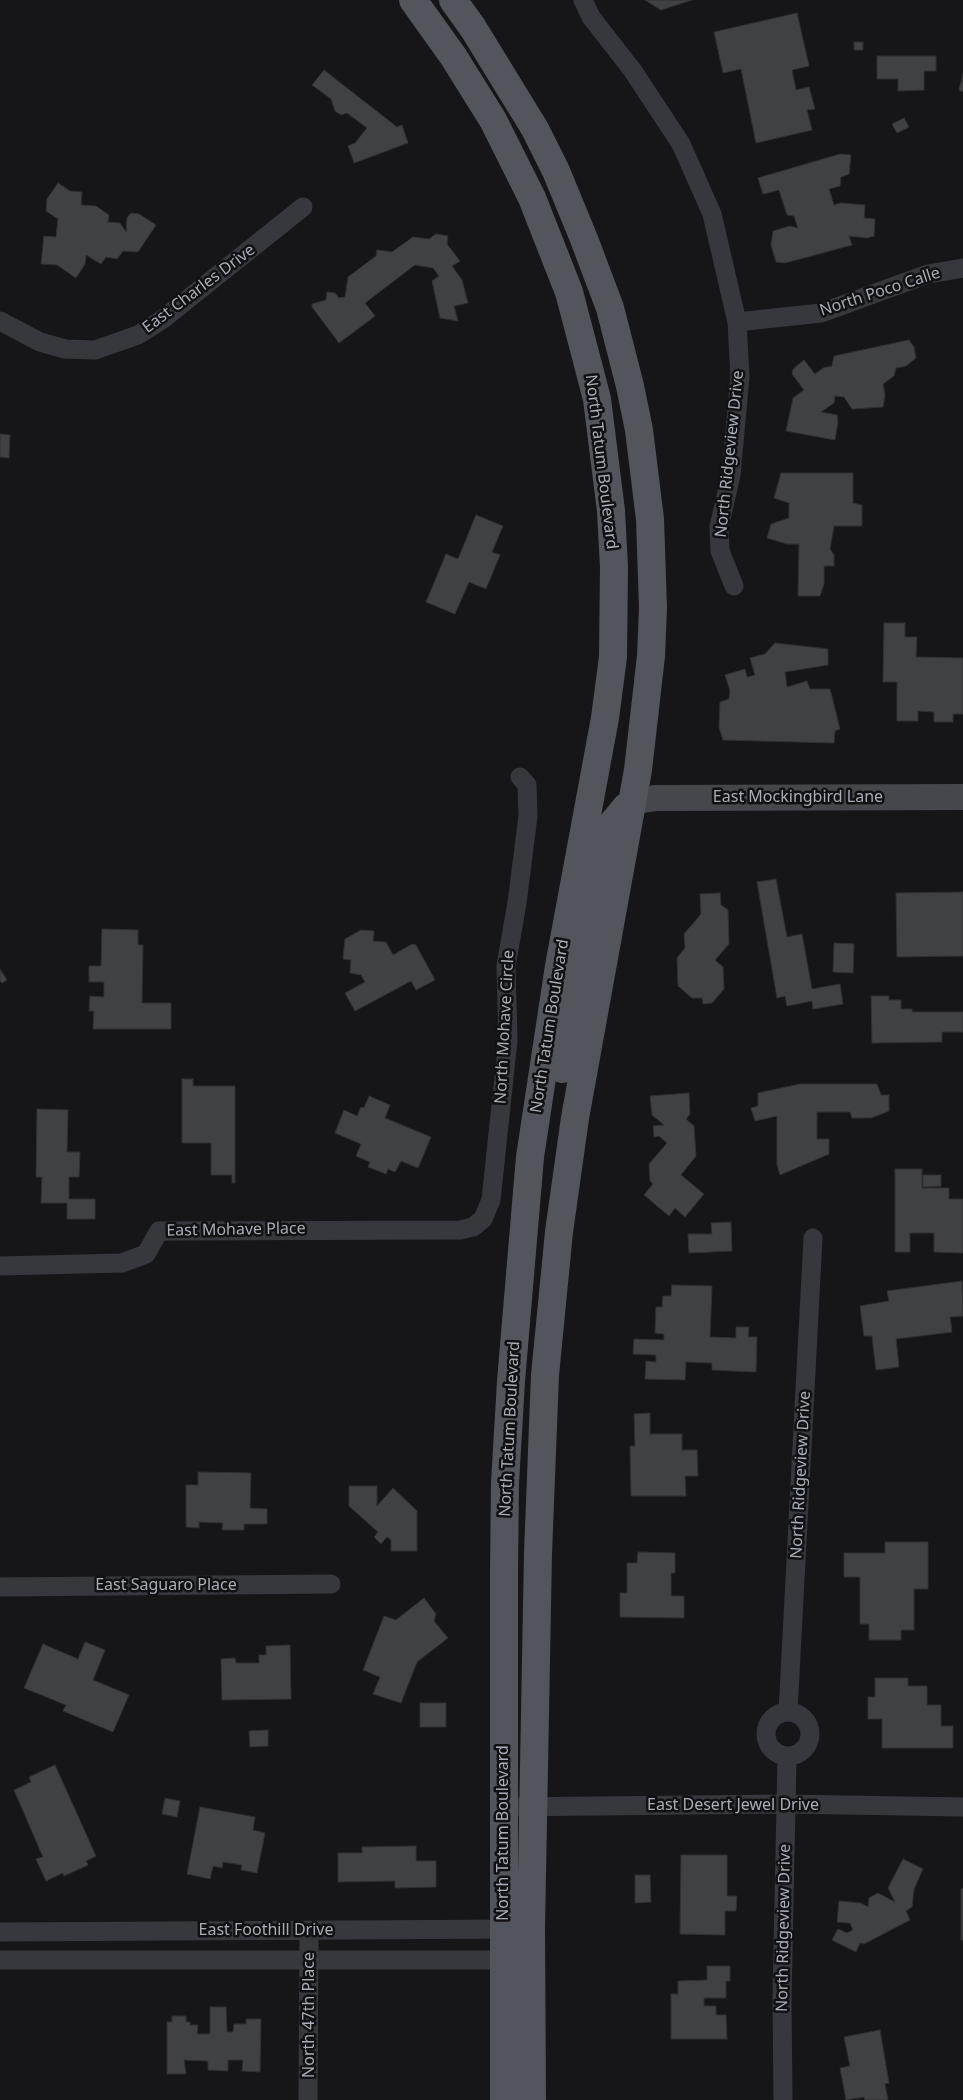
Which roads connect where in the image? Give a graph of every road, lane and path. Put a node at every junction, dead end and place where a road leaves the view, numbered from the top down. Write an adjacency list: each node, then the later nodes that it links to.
1 (413, 0): 12 (main road, North Tatum Boulevard)
2 (453, 0): 11 (main road, North Tatum Boulevard)
3 (584, 0): 7 (street, North Ridgeview Drive)
4 (303, 207): 6 (street, East Charles Drive)
5 (963, 268): 7 (street, North Poco Calle)
6 (0, 321)
7 (737, 322): 8 (street, North Ridgeview Drive)
8 (734, 586)
9 (520, 777): 13 (street, North Mohave Circle)
10 (963, 797): 11 (street, East Mockingbird Lane)
11 (633, 801): 12 (main road); 22 (main road, North Tatum Boulevard)
12 (530, 1157): 21 (main road, North Tatum Boulevard)
13 (483, 1219): 15 (street, East Mohave Place)
14 (813, 1238): 18 (street, North Ridgeview Drive)
15 (0, 1266)
16 (331, 1584): 17 (street, East Saguaro Place)
17 (0, 1586)
18 (788, 1712): 19 (street); 19 (street)
19 (788, 1757): 20 (street, North Ridgeview Drive)
20 (786, 1804): 22 (street, East Desert Jewel Drive); 23 (street, East Desert Jewel Drive); 35 (street, North Ridgeview Drive)
21 (502, 1807): 22 (street, East Desert Jewel Drive); 25 (main road, North Tatum Boulevard)
22 (534, 1807): 24 (main road, North Tatum Boulevard)
23 (963, 1807)
24 (531, 1928): 25 (street, East Foothill Drive); 31 (main road, North Tatum Boulevard)
25 (504, 1929): 26 (street, East Foothill Drive); 30 (main road, North Tatum Boulevard)
26 (309, 1930): 27 (street, East Foothill Drive); 28 (street, North 47th Place)
27 (0, 1932)
28 (310, 1959): 29 (street, East Foothill Drive); 30 (street, East Foothill Drive); 32 (street, North 47th Place)
29 (0, 1960)
30 (504, 1960): 31 (street, East Foothill Drive); 33 (main road, North Tatum Boulevard)
31 (531, 1960): 34 (main road, North Tatum Boulevard)
32 (308, 2100)
33 (504, 2100)
34 (532, 2100)
35 (783, 2100)

